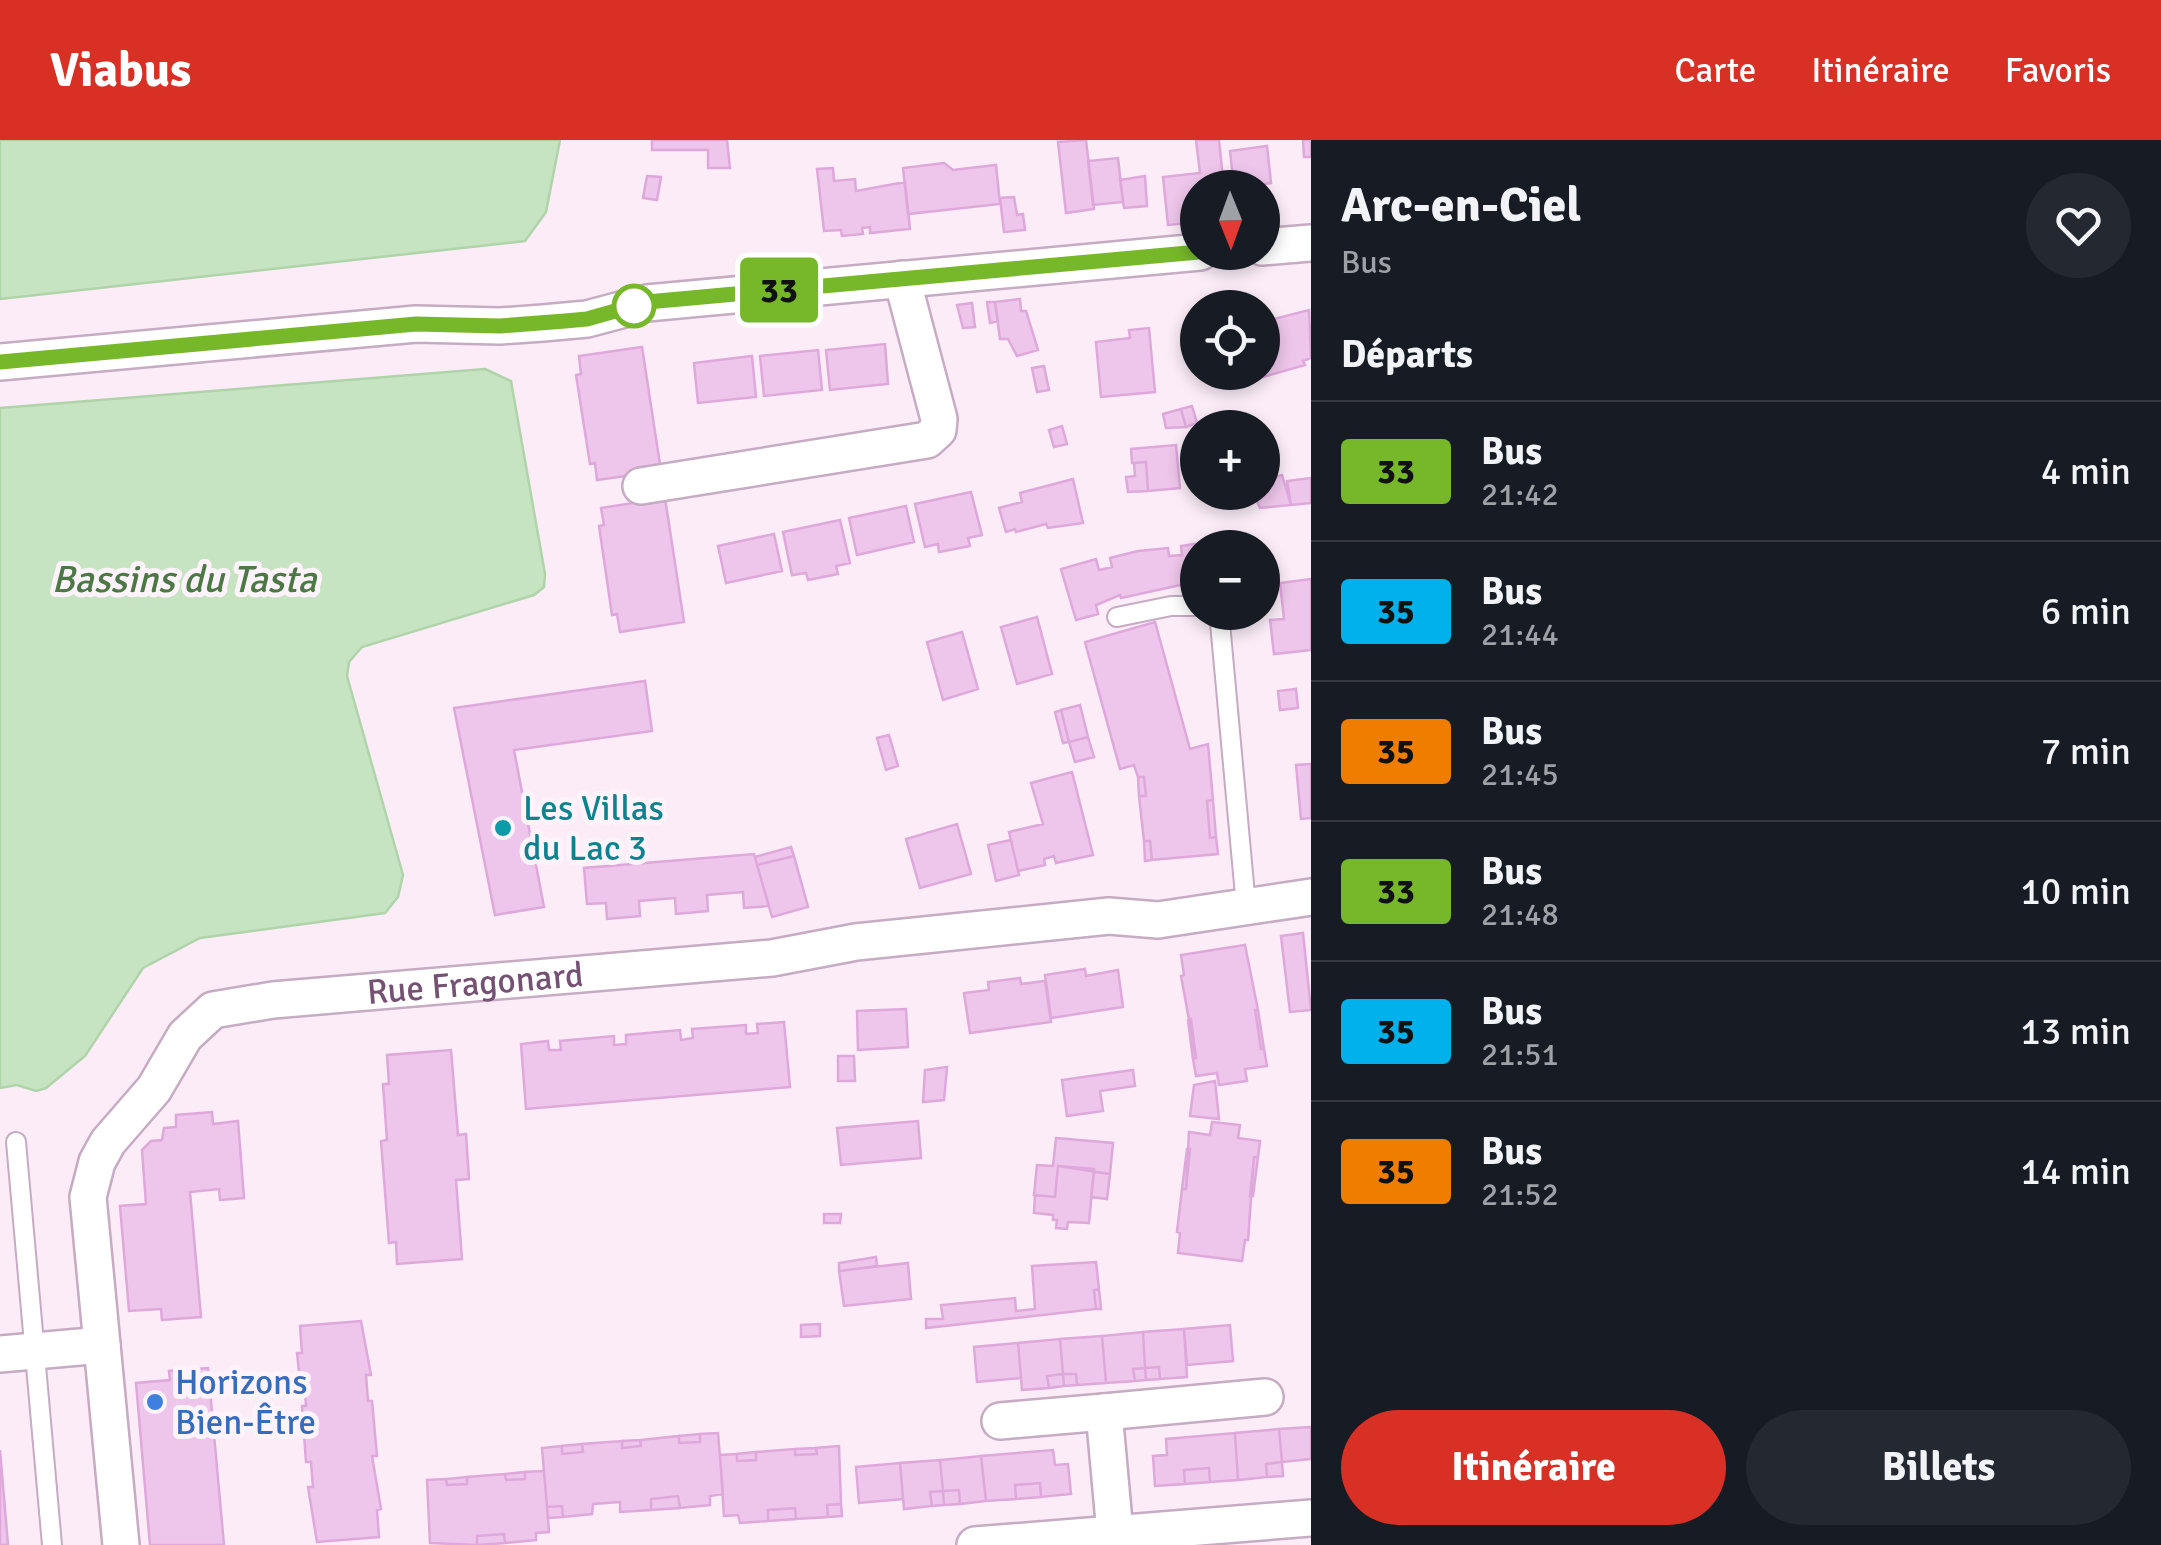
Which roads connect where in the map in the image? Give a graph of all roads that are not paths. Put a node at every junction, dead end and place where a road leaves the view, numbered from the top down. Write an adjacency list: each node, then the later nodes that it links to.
1 (1311, 242): 2 (street)
2 (1280, 245)
3 (1180, 254): 4 (street)
4 (902, 279): 5 (street); 6 (street)
5 (0, 362)
6 (642, 486)
7 (1180, 606): 8 (lane)
8 (1117, 617)
9 (1221, 630): 11 (lane)
10 (1311, 897): 11 (street, Rue Fragonard)
11 (1246, 906): 13 (street, Rue Fragonard)
12 (16, 1142): 14 (lane)
13 (102, 1345): 14 (street); 21 (street, Rue Fragonard)
14 (17, 1353): 20 (lane)
15 (1265, 1397): 16 (street)
16 (1104, 1412): 17 (street); 19 (street)
17 (1000, 1420)
18 (1311, 1518): 19 (street)
19 (1114, 1533): 22 (street)
20 (52, 1545)
21 (122, 1545)
22 (975, 1545)

